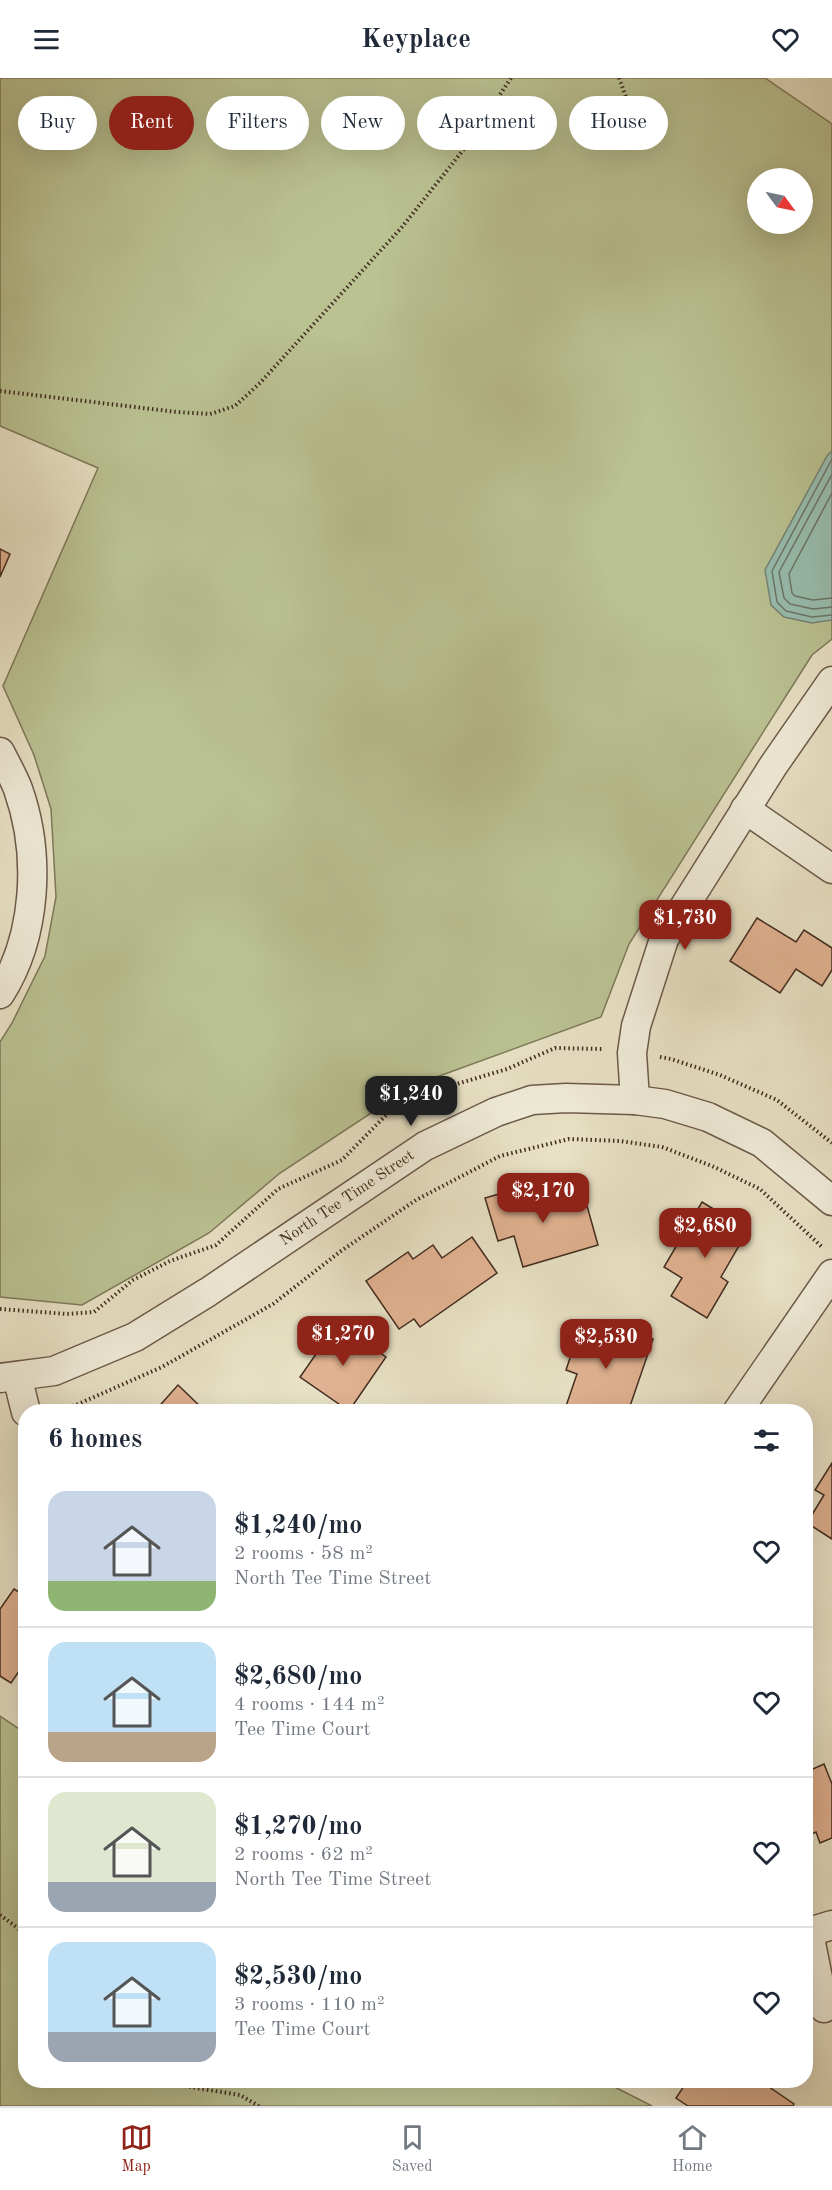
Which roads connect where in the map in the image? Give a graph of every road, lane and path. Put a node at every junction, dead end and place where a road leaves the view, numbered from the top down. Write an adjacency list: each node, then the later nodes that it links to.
1 (511, 78): 4 (path)
2 (619, 78): 3 (path)
3 (626, 96)
4 (0, 391)
5 (832, 681): 7 (street)
6 (0, 752): 9 (street)
7 (745, 809): 8 (street); 10 (street)
8 (832, 869)
9 (0, 994)
10 (635, 1100): 11 (street, North Tee Time Street); 13 (street, North Tee Time Street)
11 (832, 1201)
12 (829, 1262): 15 (path); 16 (street)
13 (8, 1377): 14 (street)
14 (22, 1404)
15 (78, 1404)
16 (742, 1404)
17 (0, 1915): 18 (path)
18 (18, 1928)
19 (816, 1930): 20 (street)
20 (824, 2008)
21 (196, 2088): 22 (path)
22 (259, 2106)

